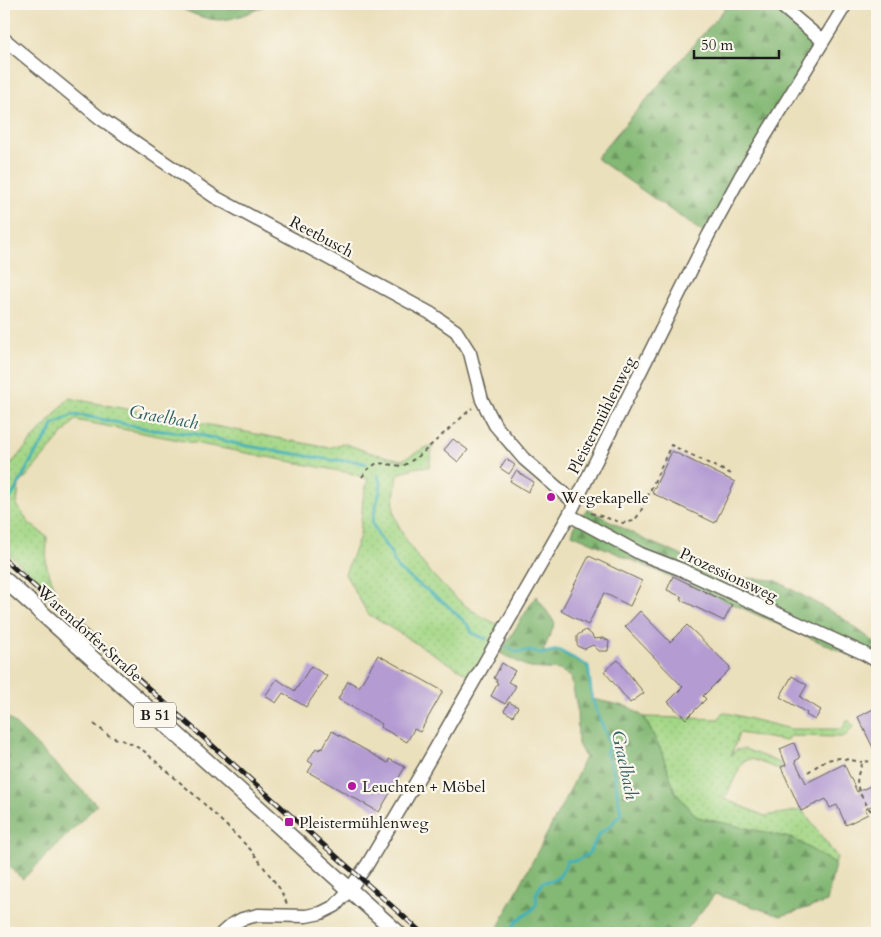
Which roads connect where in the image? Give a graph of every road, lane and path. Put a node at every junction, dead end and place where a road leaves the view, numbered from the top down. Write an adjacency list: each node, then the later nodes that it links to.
1 (778, 4): 4 (street)
2 (846, 4): 4 (street, Pleistermühlenweg)
3 (4, 39): 5 (street, Reetbusch)
4 (823, 41): 8 (street, Pleistermühlenweg)
5 (482, 400): 7 (path); 8 (street, Reetbusch)
6 (730, 474): 9 (path)
7 (362, 477)
8 (575, 503): 9 (street, Pleistermühlenweg)
9 (573, 518): 11 (street, Prozessionsweg); 17 (street, Pleistermühlenweg)
10 (4, 579): 17 (main road, Warendorfer Straße / B 51)
11 (877, 662)
12 (94, 724): 18 (path)
13 (877, 760): 14 (path)
14 (862, 762): 15 (path); 16 (path)
15 (808, 772)
16 (877, 812)
17 (349, 890): 18 (street, Pleistermühlenweg); 20 (main road, Warendorfer Straße / B 51)
18 (289, 916): 19 (street, Pleistermühlenweg)
19 (222, 933)
20 (398, 933)

